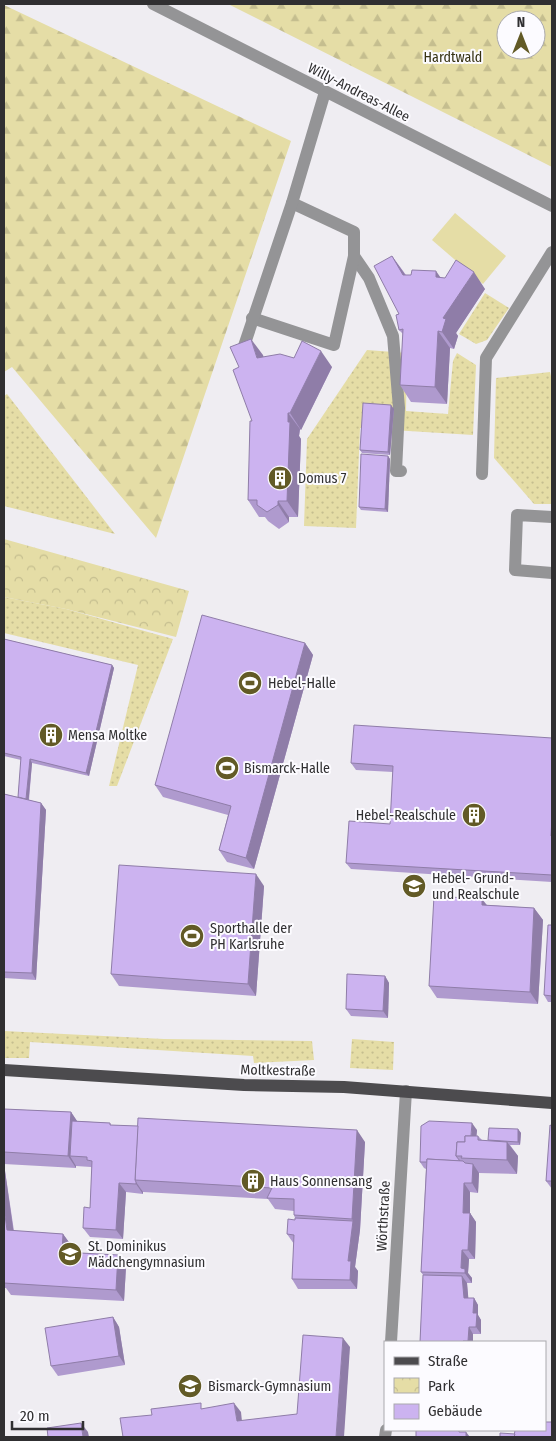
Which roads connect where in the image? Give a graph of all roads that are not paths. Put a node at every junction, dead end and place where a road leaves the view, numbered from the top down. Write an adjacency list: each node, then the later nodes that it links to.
1 (153, 4): 2 (street, Willy-Andreas-Allee)
2 (326, 92): 3 (street); 4 (street, Willy-Andreas-Allee)
3 (292, 204): 6 (street); 7 (street)
4 (552, 206)
5 (552, 252): 10 (street)
6 (354, 256): 7 (street); 9 (street)
7 (252, 318): 8 (street)
8 (242, 352)
9 (402, 471)
10 (482, 474)
11 (552, 518): 12 (street)
12 (552, 573)
13 (4, 1070): 14 (main road, Moltkestraße)
14 (406, 1091): 15 (main road, Moltkestraße); 16 (street, Wörthstraße)
15 (552, 1103)
16 (391, 1341)

